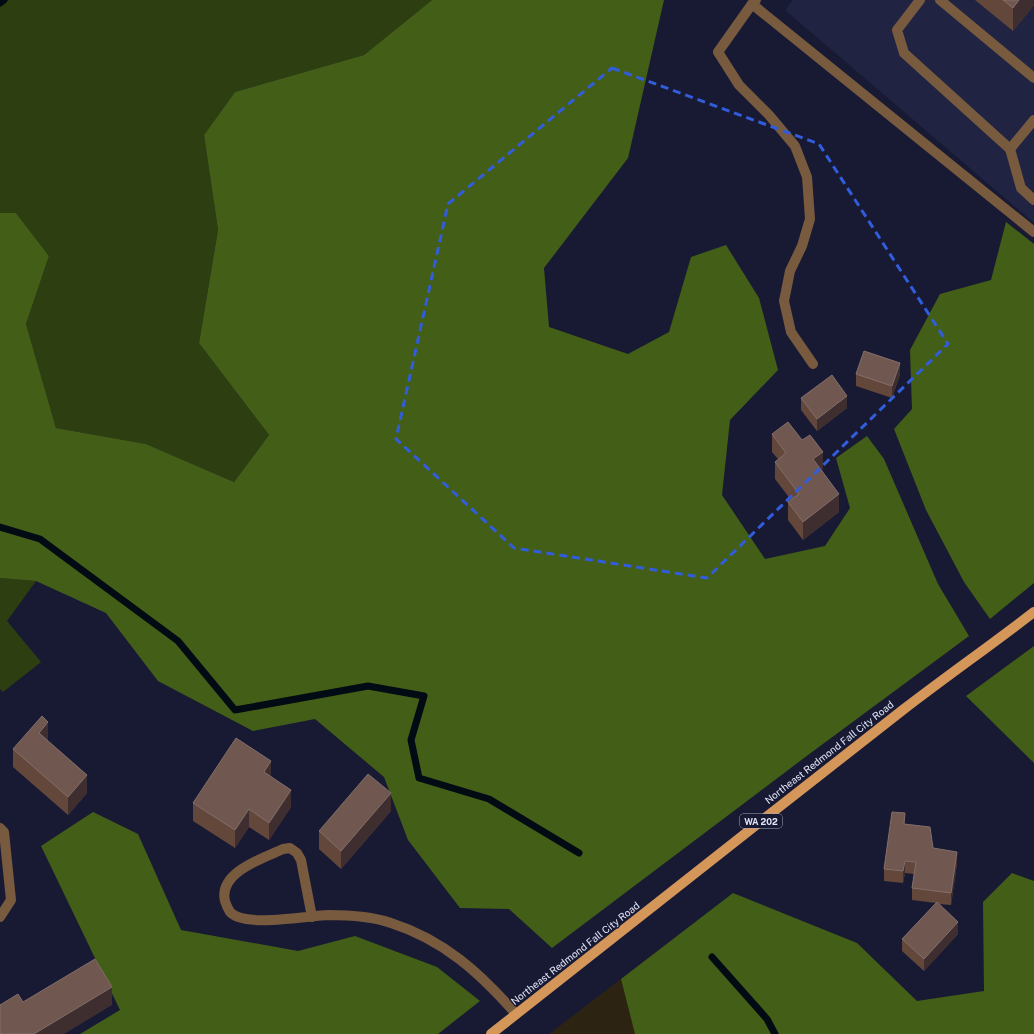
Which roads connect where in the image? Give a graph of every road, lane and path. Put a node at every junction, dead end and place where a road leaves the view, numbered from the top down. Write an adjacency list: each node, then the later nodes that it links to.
1 (920, 0): 6 (lane)
2 (940, 0): 4 (lane)
3 (754, 2): 8 (lane); 9 (lane)
4 (1034, 78)
5 (1034, 120): 6 (lane)
6 (1010, 149): 7 (lane)
7 (1034, 200)
8 (1034, 232)
9 (813, 364)
10 (1034, 612): 14 (main road, Northeast Redmond Fall City Road / WA 202)
11 (0, 828): 12 (lane)
12 (0, 916)
13 (312, 917): 13 (lane); 14 (lane)
14 (516, 1014): 15 (main road, Northeast Redmond Fall City Road / WA 202)
15 (491, 1034)

